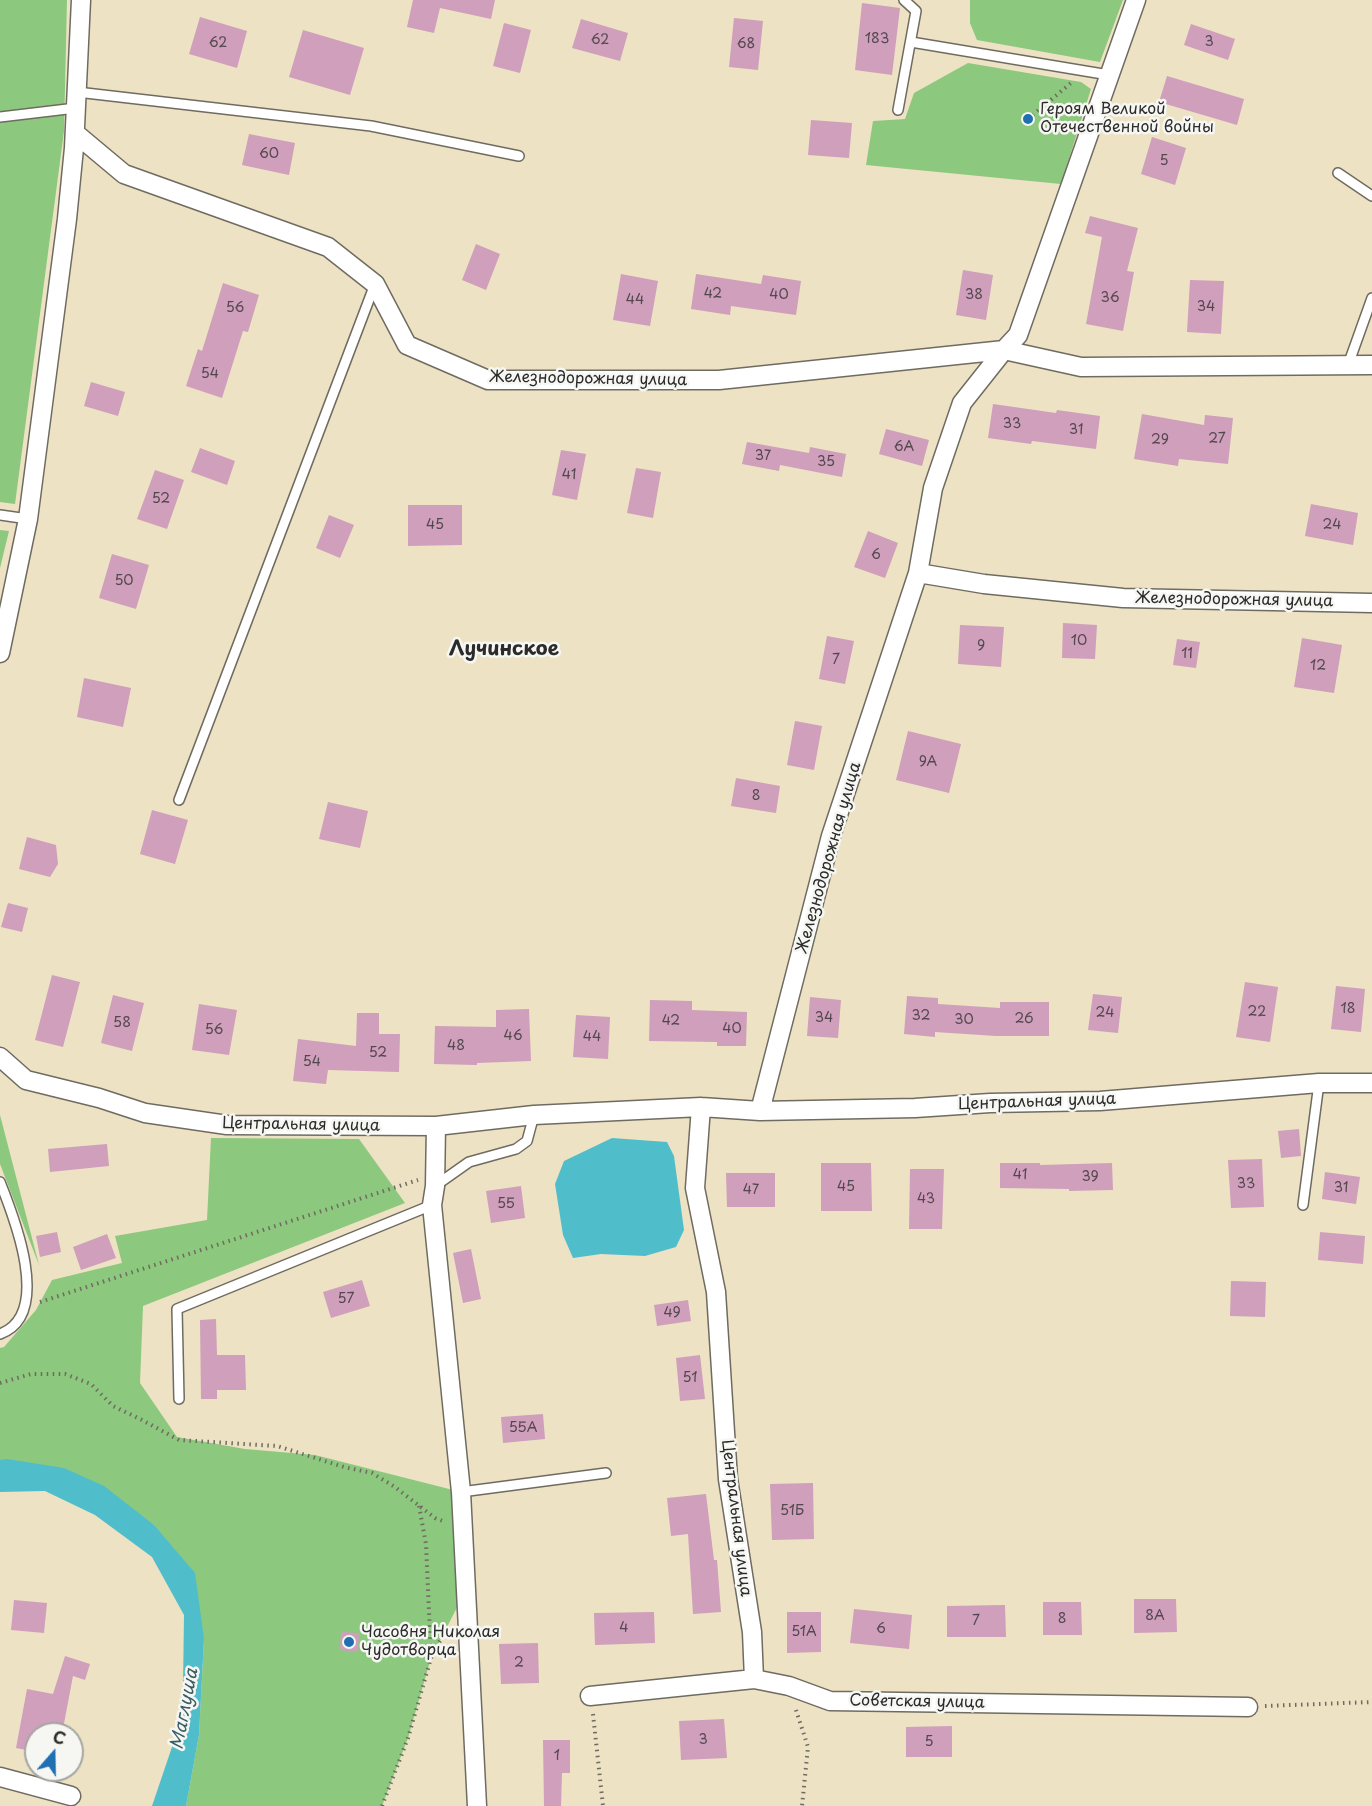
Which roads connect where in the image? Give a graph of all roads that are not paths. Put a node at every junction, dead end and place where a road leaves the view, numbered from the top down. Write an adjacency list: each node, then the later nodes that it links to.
1 (81, 0): 6 (street)
2 (904, 0): 4 (lane)
3 (1136, 0): 5 (street, Железнодорожная улица)
4 (911, 42): 5 (lane); 7 (lane)
5 (1109, 75): 15 (street, Железнодорожная улица)
6 (76, 100): 8 (lane); 9 (street); 10 (lane)
7 (898, 110)
8 (0, 117)
9 (75, 133): 13 (street, Железнодорожная улица); 19 (street)
10 (519, 156)
11 (1338, 173): 12 (lane)
12 (1372, 196)
13 (375, 284): 15 (street, Железнодорожная улица); 23 (lane)
14 (1372, 298): 16 (lane)
15 (1004, 350): 16 (street, Железнодорожная улица); 20 (street, Железнодорожная улица)
16 (1348, 365): 17 (street, Железнодорожная улица)
17 (1372, 365)
18 (0, 515): 19 (lane)
19 (28, 519): 22 (street)
20 (918, 573): 21 (street, Железнодорожная улица); 28 (street, Железнодорожная улица)
21 (1372, 603)
22 (0, 653)
23 (179, 800)
24 (0, 1057): 30 (street, Центральная улица)
25 (1319, 1083): 26 (street, Центральная улица); 28 (street, Центральная улица); 33 (lane)
26 (1372, 1083)
27 (701, 1107): 28 (street, Центральная улица); 29 (street, Центральная улица); 39 (street, Центральная улица)
28 (760, 1111)
29 (534, 1115): 30 (street, Центральная улица); 31 (lane)
30 (436, 1126): 31 (street)
31 (434, 1180): 34 (street)
32 (0, 1182): 35 (lane)
33 (1303, 1204)
34 (432, 1205): 36 (lane); 38 (street)
35 (0, 1334)
36 (179, 1399)
37 (606, 1473): 38 (lane)
38 (461, 1492): 44 (street)
39 (754, 1679): 40 (street, Советская улица); 41 (street, Советская улица)
40 (590, 1696)
41 (1248, 1707)
42 (0, 1777): 43 (street)
43 (71, 1796)
44 (477, 1806)

